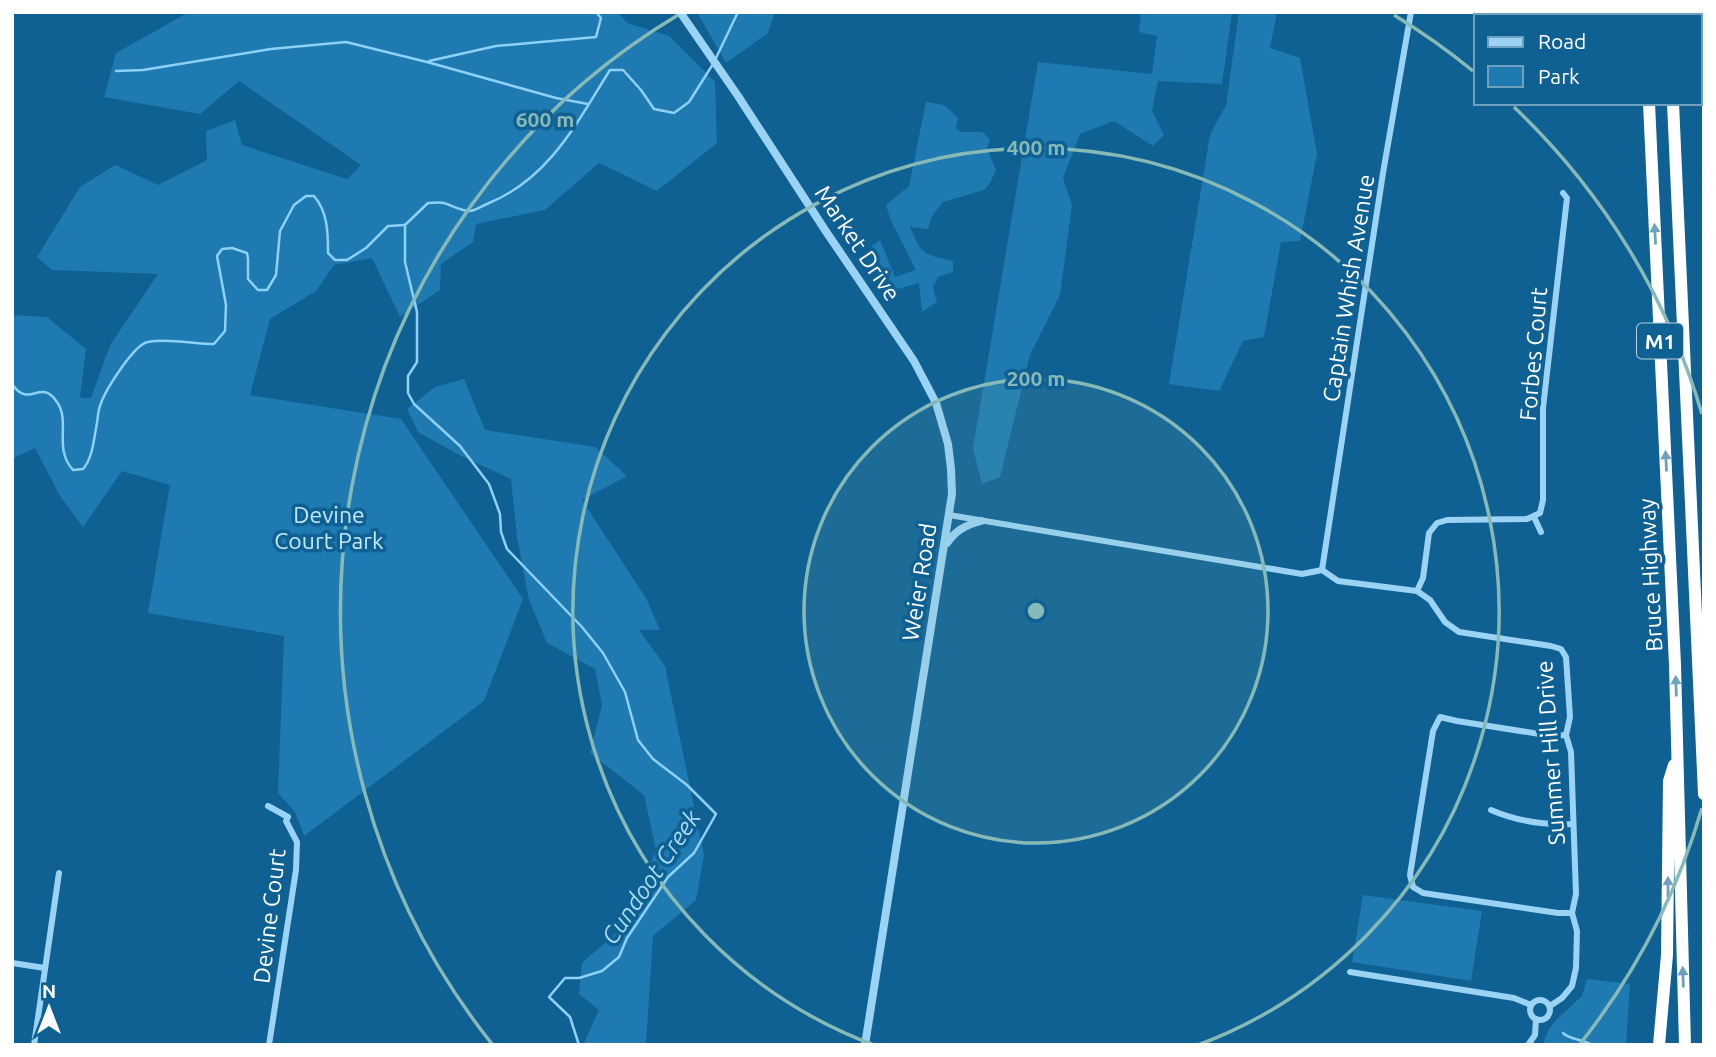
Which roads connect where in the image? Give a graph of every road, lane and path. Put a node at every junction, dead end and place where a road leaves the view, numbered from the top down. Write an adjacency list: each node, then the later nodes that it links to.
1 (680, 12): 6 (street, Market Drive)
2 (1411, 12): 11 (street, Captain Whish Avenue)
3 (1649, 105): 16 (highway, Bruce Highway / M1, one-way to 3)
4 (1673, 105): 12 (highway, Bruce Highway / M1)
5 (1563, 193): 7 (street, Forbes Court)
6 (949, 515): 8 (street, Weier Road); 10 (street, Weier Road)
7 (1534, 517): 9 (street); 14 (street)
8 (981, 521): 10 (street); 11 (street, Weier Road)
9 (1541, 532)
10 (944, 547): 31 (street, Weier Road)
11 (1322, 570): 14 (street, Weier Road)
12 (1694, 571): 13 (highway); 17 (highway, Bruce Highway / M1)
13 (1704, 588)
14 (1417, 592): 15 (street, Summer Hill Drive)
15 (1566, 735): 20 (street, Summer Hill Drive); 22 (street)
16 (1678, 754): 33 (highway, one-way to 16); 34 (highway, Bruce Highway / M1, one-way to 16)
17 (1704, 794)
18 (268, 806): 30 (street, Devine Court)
19 (1491, 810): 20 (street)
20 (1573, 824): 22 (street, Summer Hill Drive)
21 (59, 873): 24 (street)
22 (1572, 913): 27 (street, Summer Hill Drive)
23 (12, 963): 24 (street)
24 (45, 968): 29 (street)
25 (1350, 972): 26 (street)
26 (1531, 1005): 27 (street); 28 (street)
27 (1550, 1006): 28 (street)
28 (1536, 1019): 32 (street)
29 (34, 1045)
30 (269, 1045)
31 (865, 1045)
32 (1528, 1045)
33 (1659, 1045)
34 (1685, 1045)

